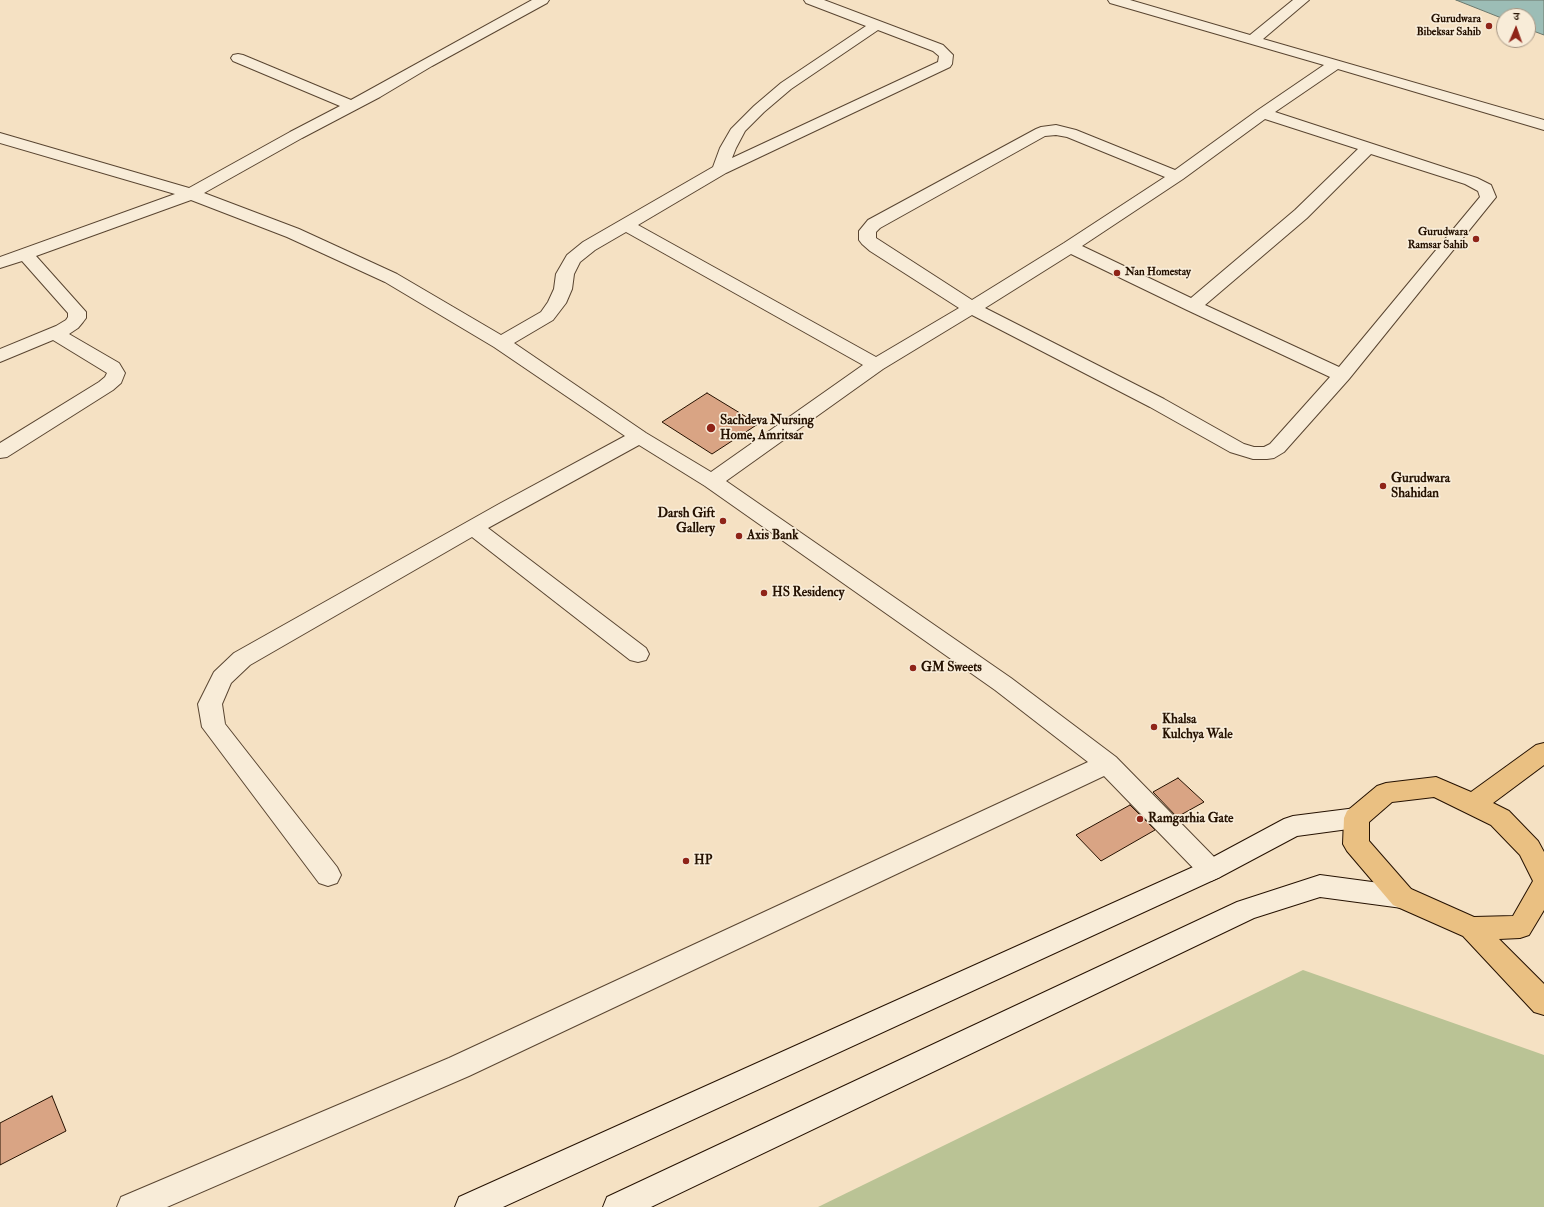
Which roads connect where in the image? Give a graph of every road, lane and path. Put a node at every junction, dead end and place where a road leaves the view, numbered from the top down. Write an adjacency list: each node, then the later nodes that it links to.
1 (542, 0): 9 (street)
2 (811, 0): 5 (street)
3 (1115, 0): 6 (street)
4 (1302, 0): 6 (street)
5 (876, 25): 14 (street); 14 (street)
6 (1252, 40): 8 (street)
7 (238, 58): 9 (street)
8 (1336, 64): 10 (street); 11 (street)
9 (352, 106): 16 (street)
10 (1263, 113): 13 (street); 15 (street)
11 (1544, 125)
12 (0, 138): 16 (street)
13 (1369, 147): 21 (street); 27 (street)
14 (720, 170): 17 (street)
15 (1178, 176): 18 (street); 22 (street)
16 (191, 194): 19 (street); 24 (street)
17 (626, 225): 24 (street); 26 (street)
18 (1070, 247): 21 (street); 22 (street)
19 (26, 255): 20 (street); 23 (street)
20 (0, 263)
21 (1193, 306): 27 (street)
22 (972, 308): 26 (street); 27 (street)
23 (54, 333): 25 (street); 29 (street)
24 (501, 343): 28 (street)
25 (0, 356)
26 (876, 365): 30 (street)
27 (1342, 375)
28 (639, 436): 30 (street); 31 (street)
29 (0, 452)
30 (712, 481): 34 (street)
31 (474, 528): 32 (street); 39 (street)
32 (638, 654)
33 (1544, 752): 35 (main road)
34 (1107, 764): 38 (street); 45 (street)
35 (1473, 804): 36 (main road); 37 (main road)
36 (1356, 818): 38 (street); 41 (main road)
37 (1536, 843): 40 (main road)
38 (1211, 870): 46 (street)
39 (328, 875)
40 (1544, 876)
41 (1402, 897): 43 (main road); 47 (street)
42 (1541, 900): 43 (main road)
43 (1472, 928): 44 (main road)
44 (1544, 1003)
45 (132, 1207)
46 (470, 1207)
47 (618, 1207)

